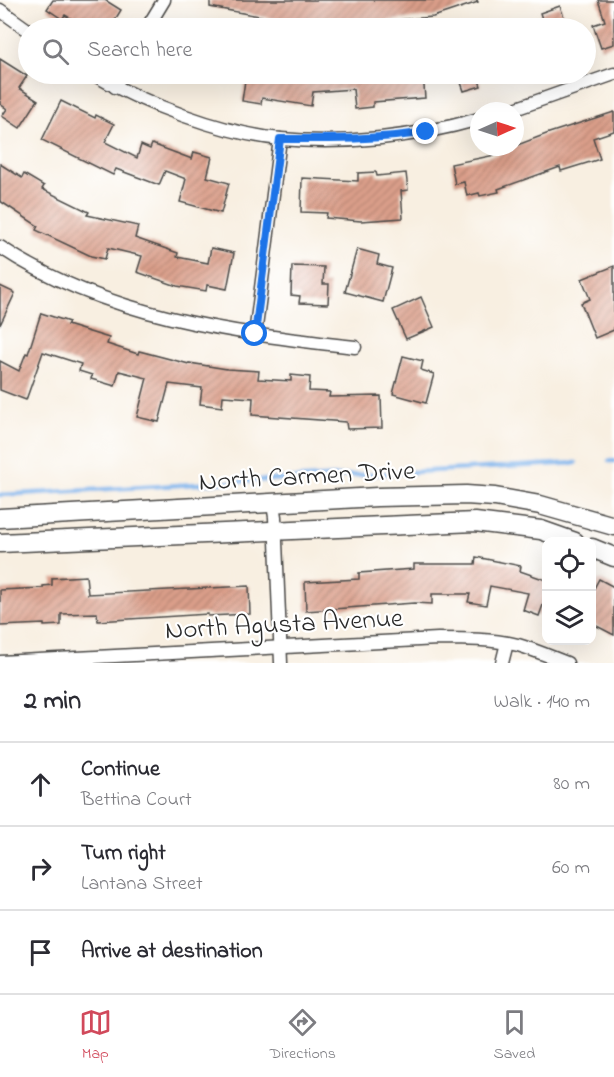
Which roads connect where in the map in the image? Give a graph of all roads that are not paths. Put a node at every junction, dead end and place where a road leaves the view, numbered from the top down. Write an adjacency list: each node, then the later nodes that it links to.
1 (164, 0): 3 (street)
2 (0, 10): 4 (street)
3 (153, 18)
4 (18, 23)
5 (614, 74): 6 (street)
6 (596, 80)
7 (110, 84): 10 (street)
8 (116, 84): 10 (street)
9 (585, 84): 11 (street)
10 (115, 87): 13 (street)
11 (524, 105)
12 (470, 121): 13 (street)
13 (280, 139): 15 (street)
14 (0, 247): 15 (street)
15 (255, 334): 16 (street)
16 (355, 347)
17 (273, 504): 18 (main road, North Carmen Drive); 19 (main road, North Carmen Drive); 20 (street)
18 (0, 518)
19 (614, 526)
20 (276, 531): 21 (main road, North Carmen Drive); 22 (main road, North Carmen Drive); 26 (street)
21 (560, 537)
22 (0, 543)
23 (596, 550): 24 (main road)
24 (614, 556)
25 (507, 643): 26 (street, North Agusta Avenue); 30 (street); 31 (street, North Agusta Avenue)
26 (280, 648): 27 (street, North Agusta Avenue); 29 (street)
27 (91, 661): 28 (street, North Agusta Avenue)
28 (0, 662)
29 (282, 663)
30 (502, 663)
31 (567, 663)

